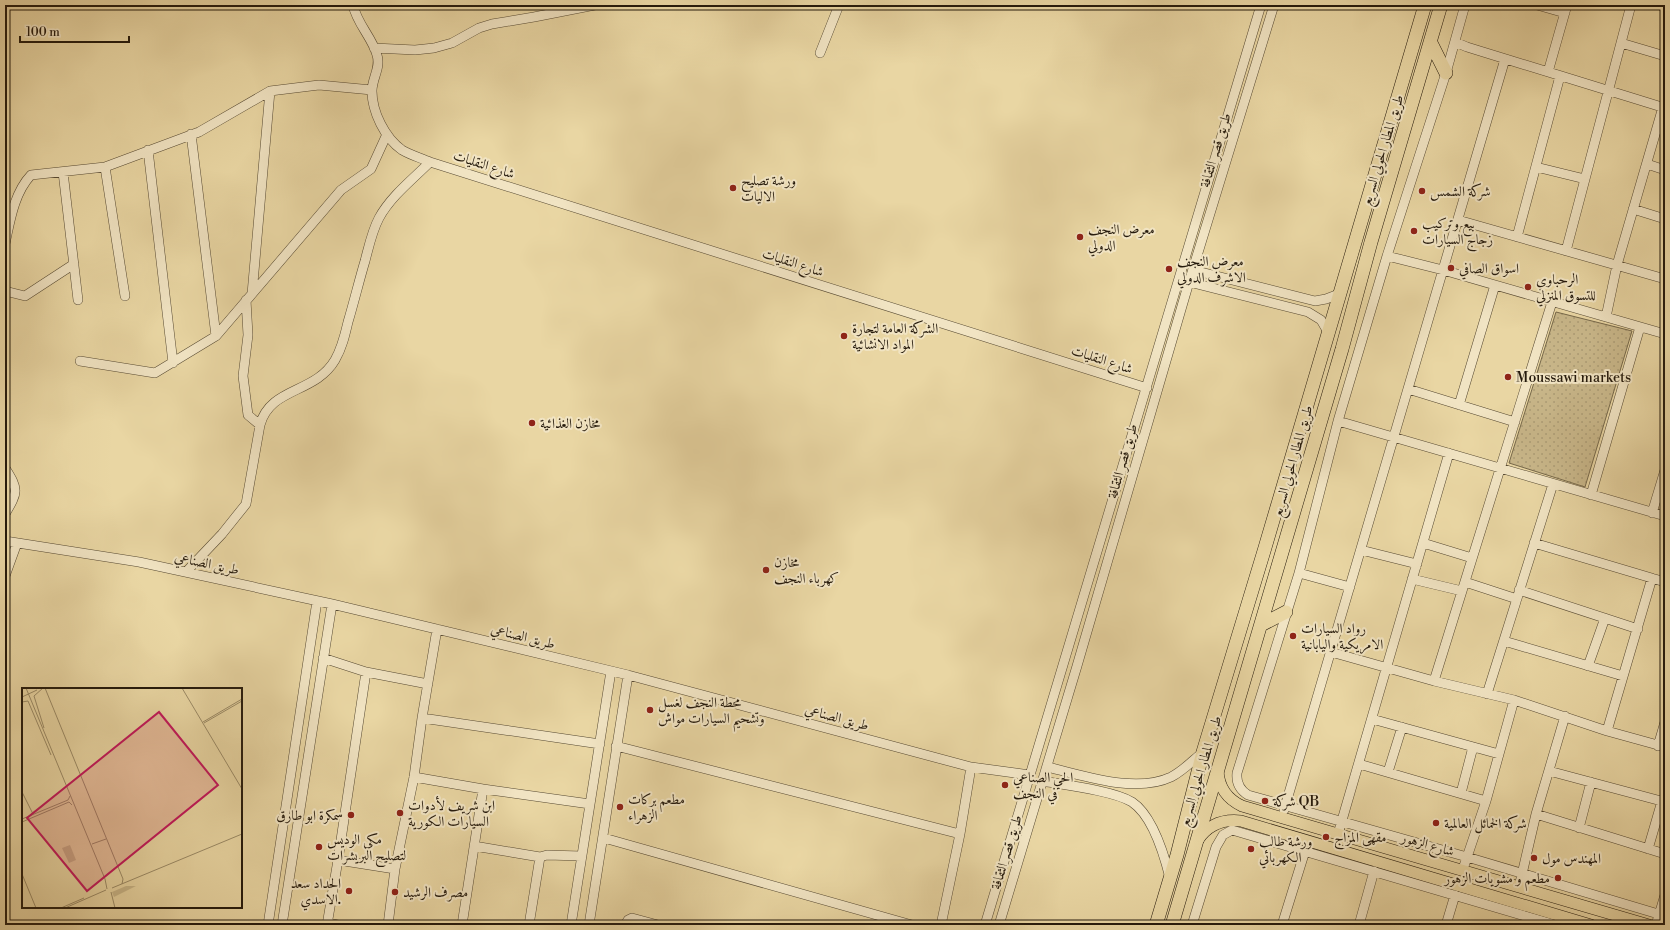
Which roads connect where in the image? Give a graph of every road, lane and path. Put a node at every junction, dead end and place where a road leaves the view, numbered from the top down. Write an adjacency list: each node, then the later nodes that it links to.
1 (353, 5): 17 (street)
2 (595, 5): 17 (street)
3 (838, 5): 18 (street)
4 (1261, 5): 69 (street, طريق قصر الثقافة)
5 (1274, 5): 47 (street, طريق قصر الثقافة)
6 (1425, 5): 53 (highway, طريق المطار الحولي السريع)
7 (1441, 5): 15 (highway, طريق المطار الحولي السريع)
8 (1465, 5): 14 (street)
9 (1537, 5): 13 (street)
10 (1631, 5): 16 (street)
11 (1660, 5): 12 (street)
12 (1665, 7)
13 (1566, 9): 21 (street)
14 (1455, 42): 20 (street); 22 (street)
15 (1431, 43): 22 (highway); 65 (highway, طريق المطار الحولي السريع)
16 (1621, 43): 19 (street); 25 (street)
17 (374, 48): 24 (street)
18 (820, 52)
19 (1665, 56)
20 (1505, 59): 21 (street); 40 (street)
21 (1548, 72): 23 (street)
22 (1446, 73): 44 (street)
23 (1560, 76): 25 (street); 34 (street)
24 (372, 90): 26 (street); 29 (street, شارع النقليات)
25 (1608, 90): 27 (street); 37 (street)
26 (270, 91): 28 (street); 55 (street)
27 (1664, 108): 32 (street)
28 (191, 134): 30 (street); 63 (street)
29 (387, 134): 31 (street, شارع النقليات); 55 (street)
30 (148, 150): 33 (street); 67 (street)
31 (430, 162): 69 (street, شارع النقليات); 75 (street)
32 (1647, 164): 35 (street); 38 (street)
33 (105, 166): 36 (street); 54 (street)
34 (1536, 167): 37 (street); 41 (street)
35 (1665, 170)
36 (63, 172): 42 (street); 45 (street)
37 (1585, 180): 43 (street)
38 (1633, 209): 39 (street); 46 (street)
39 (1665, 219)
40 (1458, 220): 41 (street); 48 (street)
41 (1517, 237): 43 (street)
42 (5, 244)
43 (1566, 250): 46 (street)
44 (1387, 256): 48 (street); 73 (street)
45 (74, 264): 52 (street); 56 (street)
46 (1617, 265): 49 (street); 60 (street)
47 (1193, 270): 50 (street, طريق قصر الثقافة); 57 (street)
48 (1443, 270): 51 (street); 71 (street)
49 (1665, 279)
50 (1189, 282): 59 (street); 113 (street, طريق قصر الثقافة)
51 (1495, 285): 58 (street); 72 (street)
52 (5, 291)
53 (1339, 294): 57 (street); 64 (highway, طريق المطار الحولي السريع)
54 (125, 296)
55 (249, 297): 63 (street); 75 (street)
56 (78, 300)
57 (1315, 301): 59 (street)
58 (1552, 302): 60 (street); 74 (street)
59 (1314, 315): 64 (street)
60 (1606, 317): 61 (street)
61 (1640, 327): 62 (street); 82 (street)
62 (1665, 334)
63 (216, 336): 67 (street)
64 (1326, 338): 65 (highway); 68 (highway, طريق المطار الحولي السريع)
65 (1342, 349): 70 (highway, طريق المطار الحولي السريع)
66 (80, 362): 67 (street)
67 (173, 363)
68 (1314, 380): 70 (highway); 134 (highway, طريق المطار الحولي السريع)
69 (1147, 388): 112 (street, طريق قصر الثقافة)
70 (1330, 388): 106 (highway, طريق المطار الحولي السريع)
71 (1408, 389): 72 (street); 76 (street)
72 (1459, 405): 74 (street)
73 (1338, 421): 76 (street); 94 (street)
74 (1515, 422): 79 (street)
75 (260, 425): 93 (street)
76 (1394, 437): 77 (street); 90 (street)
77 (1449, 453): 79 (street); 88 (street)
78 (5, 468): 84 (street)
79 (1500, 468): 81 (street); 91 (street)
80 (1665, 470): 83 (street)
81 (1553, 484): 82 (street); 89 (street)
82 (1591, 495): 83 (street)
83 (1652, 513): 85 (street)
84 (5, 514)
85 (1665, 516)
86 (5, 541): 87 (street, طريق الصناعي)
87 (17, 543): 93 (street, طريق الصناعي); 95 (street)
88 (1423, 543): 91 (street); 92 (street)
89 (1534, 543): 97 (street); 101 (street)
90 (1361, 550): 92 (street); 100 (street)
91 (1472, 558): 99 (street)
92 (1417, 564): 96 (street)
93 (186, 572): 102 (street, طريق الصناعي)
94 (1299, 573): 100 (street); 104 (street)
95 (5, 576)
96 (1412, 578): 99 (street); 115 (street)
97 (1652, 578): 98 (street); 108 (street)
98 (1665, 582)
99 (1463, 586): 101 (street); 120 (street)
100 (1350, 587): 110 (street)
101 (1518, 594): 105 (street); 109 (street)
102 (317, 601): 103 (street, طريق الصناعي); 136 (street)
103 (332, 604): 107 (street, طريق الصناعي); 111 (street)
104 (1286, 612): 106 (highway); 155 (street)
105 (1605, 618): 108 (street); 114 (street)
106 (1261, 625): 142 (highway, طريق المطار الحولي السريع)
107 (437, 629): 116 (street, طريق الصناعي); 121 (street)
108 (1638, 629): 119 (street)
109 (1504, 641): 114 (street); 122 (street)
110 (1331, 652): 115 (street); 155 (street)
111 (323, 658): 117 (street); 138 (street)
112 (1064, 664): 113 (street); 144 (street, طريق قصر الثقافة)
113 (1077, 666): 140 (street, طريق قصر الثقافة)
114 (1588, 666): 119 (street)
115 (1387, 667): 120 (street); 126 (street)
116 (612, 671): 118 (street, طريق الصناعي); 130 (street)
117 (366, 672): 121 (street); 173 (street)
118 (628, 675): 131 (street); 139 (street, طريق الصناعي)
119 (1623, 676): 129 (street)
120 (1434, 681): 122 (street)
121 (428, 684): 125 (street)
122 (1487, 694): 123 (street)
123 (1514, 700): 124 (street); 135 (street)
124 (1565, 716): 129 (street); 141 (street)
125 (422, 718): 130 (street); 145 (street)
126 (1372, 719): 128 (street); 137 (street)
127 (1665, 722): 132 (street)
128 (1402, 727): 133 (street); 143 (street)
129 (1607, 731): 132 (street)
130 (600, 744): 153 (street)
131 (616, 746): 160 (street); 162 (street)
132 (1662, 746)
133 (1473, 747): 135 (street); 149 (street)
134 (1202, 752): 140 (street); 178 (highway, طريق المطار الحولي السريع)
135 (1499, 754): 151 (street)
136 (293, 764): 138 (street); 186 (street)
137 (1359, 764): 143 (street); 158 (street)
138 (306, 765): 187 (street)
139 (971, 767): 144 (street, طريق الصناعي); 160 (street)
140 (1047, 767): 146 (street, طريق قصر الثقافة)
141 (1549, 771): 147 (street); 156 (street)
142 (1218, 772): 157 (main road, شارع الزهور); 164 (highway, طريق المطار الحولي السريع)
143 (1388, 772): 149 (street)
144 (1030, 776): 150 (street, طريق قصر الثقافة)
145 (414, 777): 148 (street); 175 (street)
146 (1042, 780): 154 (street, طريق قصر الثقافة); 178 (street)
147 (1591, 782): 152 (street); 159 (street)
148 (483, 789): 153 (street); 163 (street)
149 (1461, 794): 151 (street)
150 (1022, 801): 154 (street); 198 (street, طريق قصر الثقافة)
151 (1486, 801): 172 (street)
152 (1663, 801): 167 (street)
153 (590, 804): 170 (street)
154 (1035, 805): 199 (street, طريق قصر الثقافة)
155 (1285, 805): 157 (street); 158 (street)
156 (1536, 814): 159 (street); 177 (street)
157 (1281, 818): 161 (main road, شارع الزهور)
158 (1342, 821): 161 (street); 172 (street)
159 (1579, 828): 167 (street)
160 (960, 834): 197 (street)
161 (1341, 835): 166 (main road, شارع الزهور); 168 (main road)
162 (604, 838): 193 (street); 196 (street)
163 (474, 846): 171 (street); 190 (street)
164 (1194, 846): 165 (main road); 201 (highway, طريق المطار الحولي السريع)
165 (1301, 846): 168 (main road); 174 (street); 202 (street); 203 (street)
166 (1379, 846): 174 (main road); 176 (main road, شارع الزهور)
167 (1648, 849): 169 (street)
168 (1340, 851): 174 (main road)
169 (1665, 854)
170 (581, 856): 171 (street); 192 (street)
171 (540, 857): 191 (street)
172 (1467, 857): 176 (street); 177 (street)
173 (338, 860): 175 (street); 185 (street)
174 (1375, 866): 180 (street); 182 (main road); 204 (street)
175 (395, 869): 189 (street)
176 (1463, 869): 179 (main road, شارع الزهور)
177 (1522, 873): 179 (street); 183 (street)
178 (1170, 878): 200 (highway, طريق المطار الحولي السريع)
179 (1519, 887): 208 (main road, شارع الزهور)
180 (1455, 895): 182 (street); 205 (street)
181 (1665, 895): 183 (street)
182 (1490, 901): 184 (street); 207 (main road)
183 (1662, 915): 209 (street)
184 (1528, 921): 206 (street)
185 (327, 924): 188 (street)
186 (268, 925)
187 (282, 925)
188 (338, 925)
189 (388, 925)
190 (462, 925)
191 (529, 925)
192 (571, 925)
193 (590, 925)
194 (625, 925): 195 (street)
195 (658, 925)
196 (912, 925)
197 (941, 925)
198 (985, 925)
199 (999, 925)
200 (1156, 925)
201 (1172, 925)
202 (1192, 925)
203 (1282, 925)
204 (1359, 925)
205 (1446, 925)
206 (1556, 925)
207 (1591, 925)
208 (1649, 925)
209 (1656, 925)

